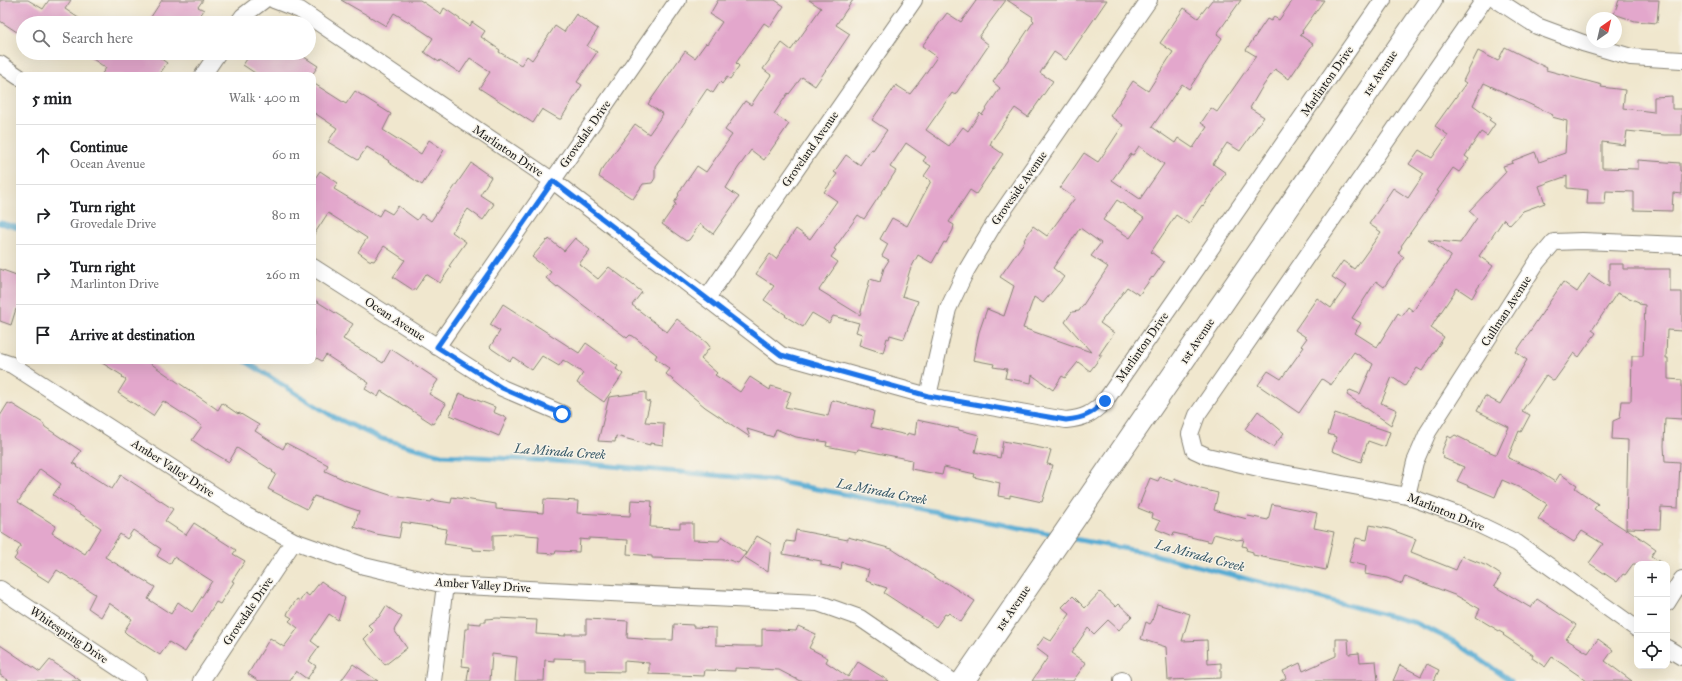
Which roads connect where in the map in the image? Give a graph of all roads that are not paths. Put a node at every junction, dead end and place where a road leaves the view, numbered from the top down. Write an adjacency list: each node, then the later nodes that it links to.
1 (264, 0): 10 (street)
2 (274, 0): 11 (street, Marlinton Drive)
3 (678, 0): 18 (street, Grovedale Drive)
4 (914, 0): 21 (street, Groveland Avenue)
5 (1149, 0): 24 (street, Groveside Avenue)
6 (1383, 0): 24 (street, Marlinton Drive)
7 (1431, 0): 39 (main road, 1st Avenue)
8 (1484, 0): 26 (street, Marlinton Drive)
9 (1497, 0): 14 (street)
10 (243, 16)
11 (309, 16)
12 (316, 21): 18 (street, Marlinton Drive)
13 (213, 60): 16 (street)
14 (1682, 60)
15 (0, 64): 17 (street)
16 (205, 72)
17 (16, 75)
18 (553, 181): 21 (street, Marlinton Drive); 22 (street, Grovedale Drive)
19 (1682, 245): 26 (street, Cullman Avenue)
20 (316, 269): 22 (street, Ocean Avenue)
21 (707, 298): 24 (street, Marlinton Drive)
22 (437, 347): 25 (street, Ocean Avenue)
23 (0, 361): 27 (street, Amber Valley Drive)
24 (928, 396)
25 (562, 414)
26 (1407, 496): 32 (street, Marlinton Drive)
27 (294, 541): 29 (street, Amber Valley Drive); 36 (street, Grovedale Drive)
28 (1682, 579): 31 (street)
29 (445, 585): 37 (street); 38 (street, Amber Valley Drive)
30 (0, 589): 35 (street, Whitespring Drive)
31 (1670, 598)
32 (1634, 627)
33 (1670, 650): 34 (street)
34 (1682, 657)
35 (138, 681)
36 (201, 681)
37 (434, 681)
38 (952, 681)
39 (963, 681)

